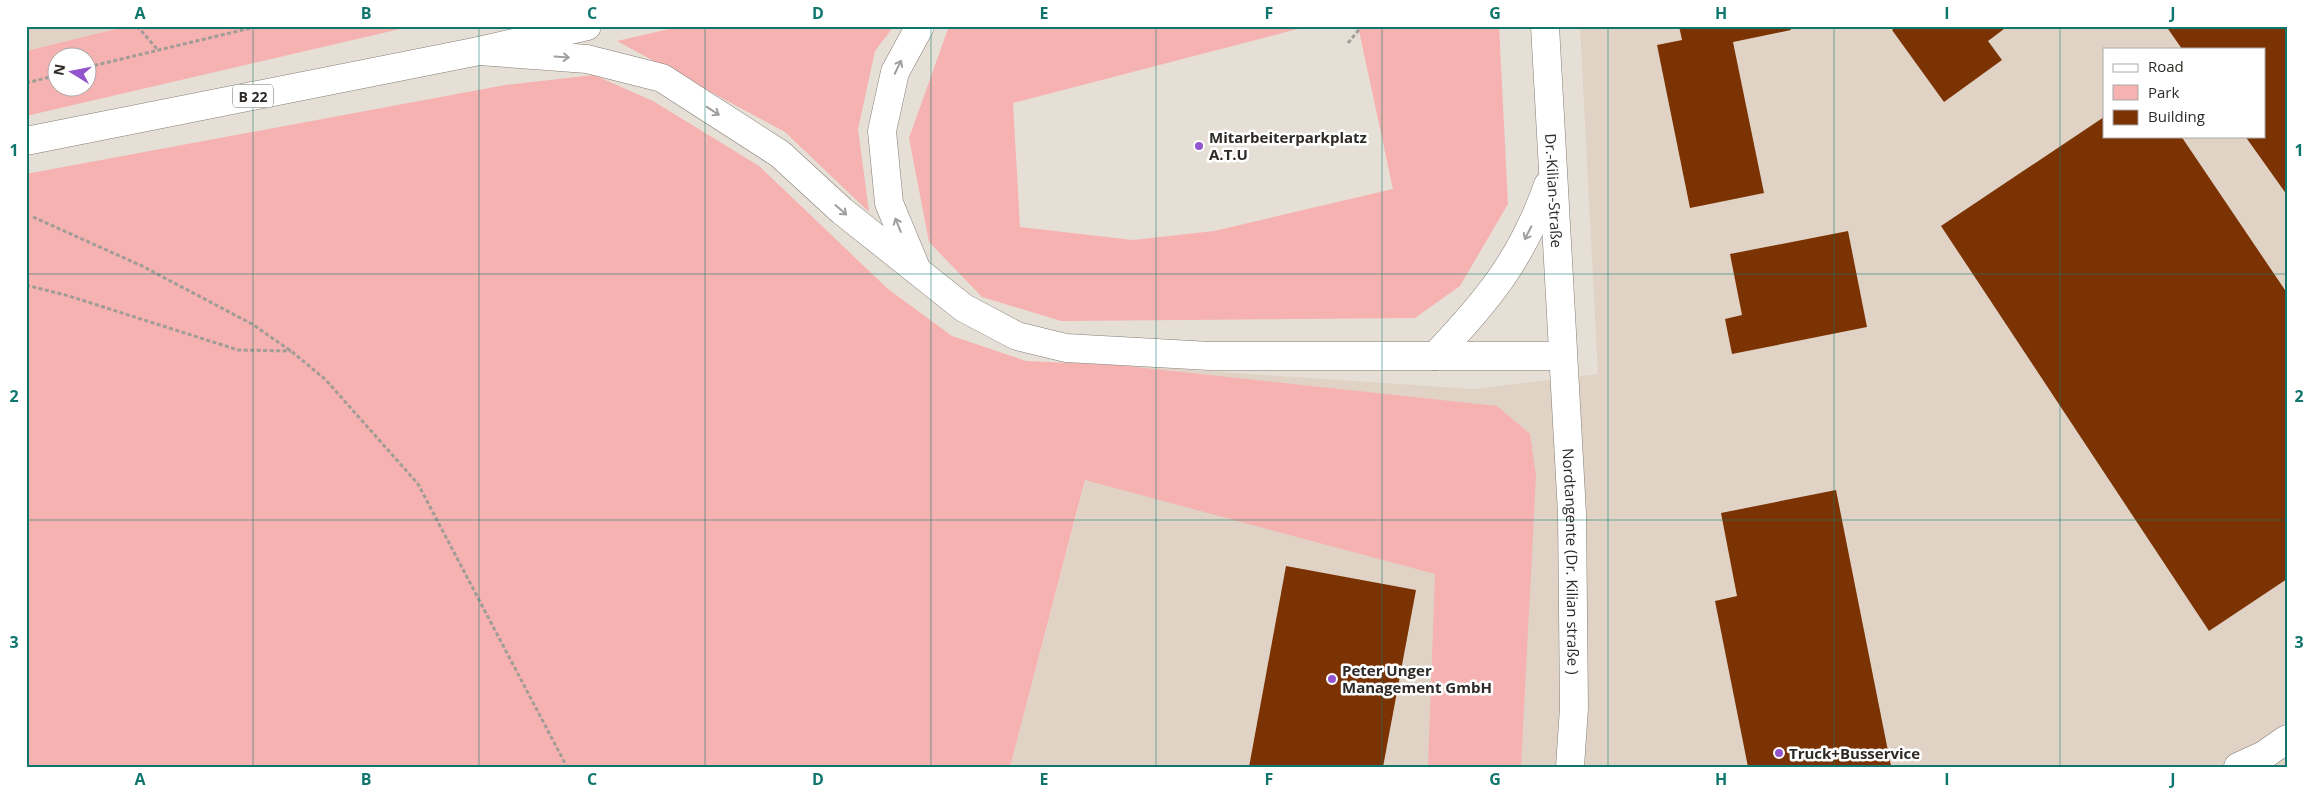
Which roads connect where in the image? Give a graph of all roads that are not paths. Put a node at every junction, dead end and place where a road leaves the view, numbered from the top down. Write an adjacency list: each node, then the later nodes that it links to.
1 (587, 26): 4 (main road, B 22)
2 (920, 26): 7 (main road, one-way to 2)
3 (1544, 26): 6 (main road, Dr.-Kilian-Straße)
4 (479, 51): 5 (main road, B 22); 7 (main road, one-way to 7)
5 (26, 141)
6 (1552, 171): 8 (main road, one-way to 8); 9 (main road, Dr.-Kilian-Straße)
7 (916, 270): 8 (main road)
8 (1434, 356): 9 (main road)
9 (1562, 356): 11 (main road, Nordtangente (Dr. Kilian straße ))
10 (2287, 739): 12 (main road)
11 (1570, 767)
12 (2238, 767)

